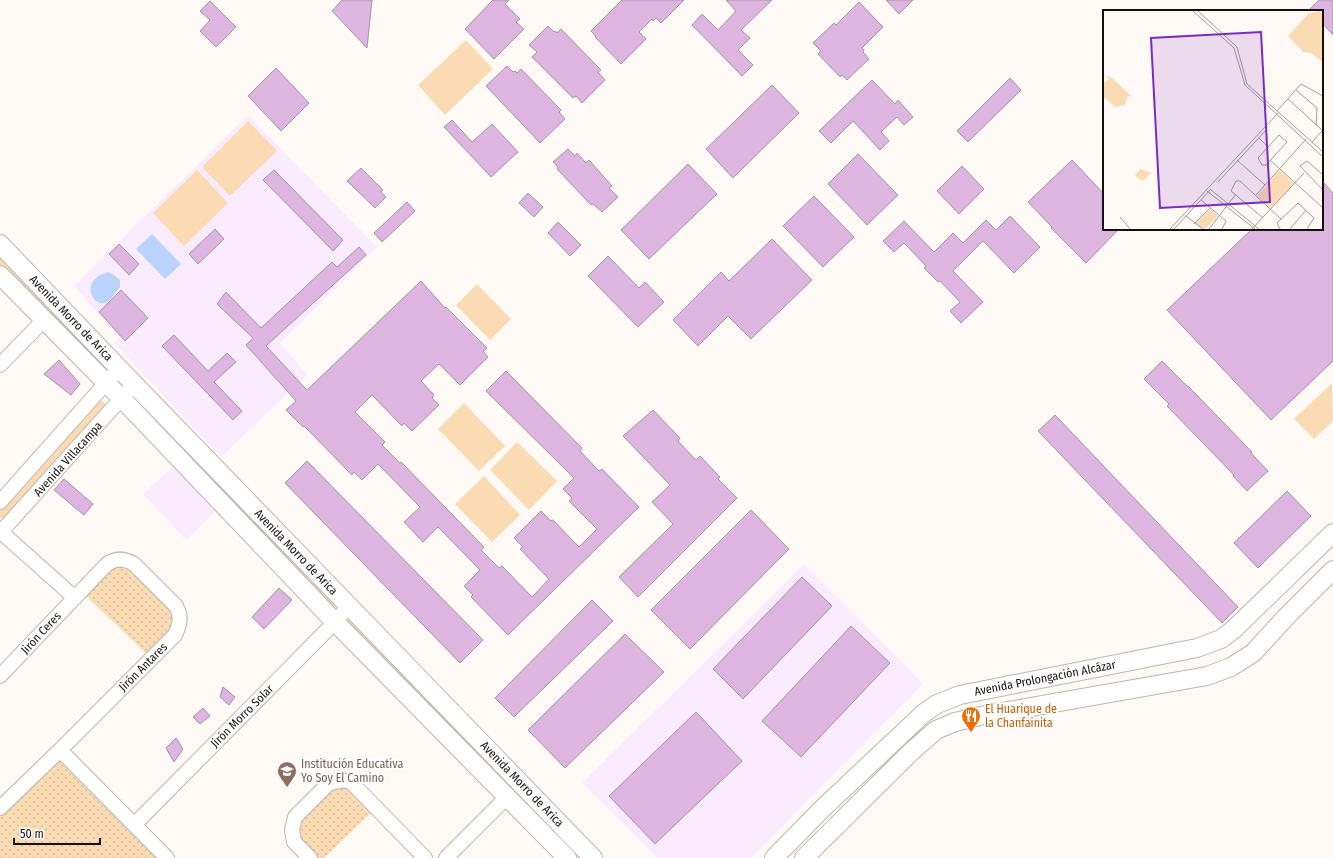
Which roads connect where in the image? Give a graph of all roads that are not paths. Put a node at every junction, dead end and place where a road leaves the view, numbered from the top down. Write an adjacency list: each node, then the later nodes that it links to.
1 (0, 244): 5 (main road, Avenida Morro de Arica)
2 (0, 275): 3 (main road, Avenida Morro de Arica)
3 (44, 320): 4 (street); 6 (main road, Avenida Morro de Arica)
4 (0, 365)
5 (119, 368): 6 (street, Avenida Villacampa); 7 (main road, Avenida Morro de Arica)
6 (106, 383): 8 (main road, Avenida Morro de Arica); 9 (street, Avenida Villacampa)
7 (134, 384): 8 (street, Avenida Villacampa); 14 (main road, Avenida Morro de Arica)
8 (122, 399): 10 (street, Avenida Villacampa); 15 (main road, Avenida Morro de Arica)
9 (0, 502)
10 (0, 532): 13 (street)
11 (1333, 533): 20 (main road, Avenida Prolongación Alcázar)
12 (1333, 570): 21 (main road, Avenida Prolongación Alcázar)
13 (78, 594): 16 (street, Jirón Ceres); 17 (street, Jirón Antares)
14 (349, 606): 15 (street, Jirón Morro Solar); 28 (main road, Avenida Morro de Arica)
15 (335, 622): 18 (main road, Avenida Morro de Arica); 22 (street, Jirón Morro Solar)
16 (0, 676)
17 (60, 750): 19 (street, Jirón Antares); 22 (street)
18 (507, 797): 26 (street); 27 (main road, Avenida Morro de Arica)
19 (0, 808)
20 (823, 808): 21 (main road); 29 (main road, Avenida Prolongación Alcázar)
21 (838, 824): 30 (main road, Avenida Prolongación Alcázar)
22 (134, 825): 23 (street)
23 (167, 858)
24 (310, 858): 25 (street)
25 (424, 858)
26 (446, 858)
27 (567, 858)
28 (593, 858)
29 (774, 858)
30 (804, 858)

